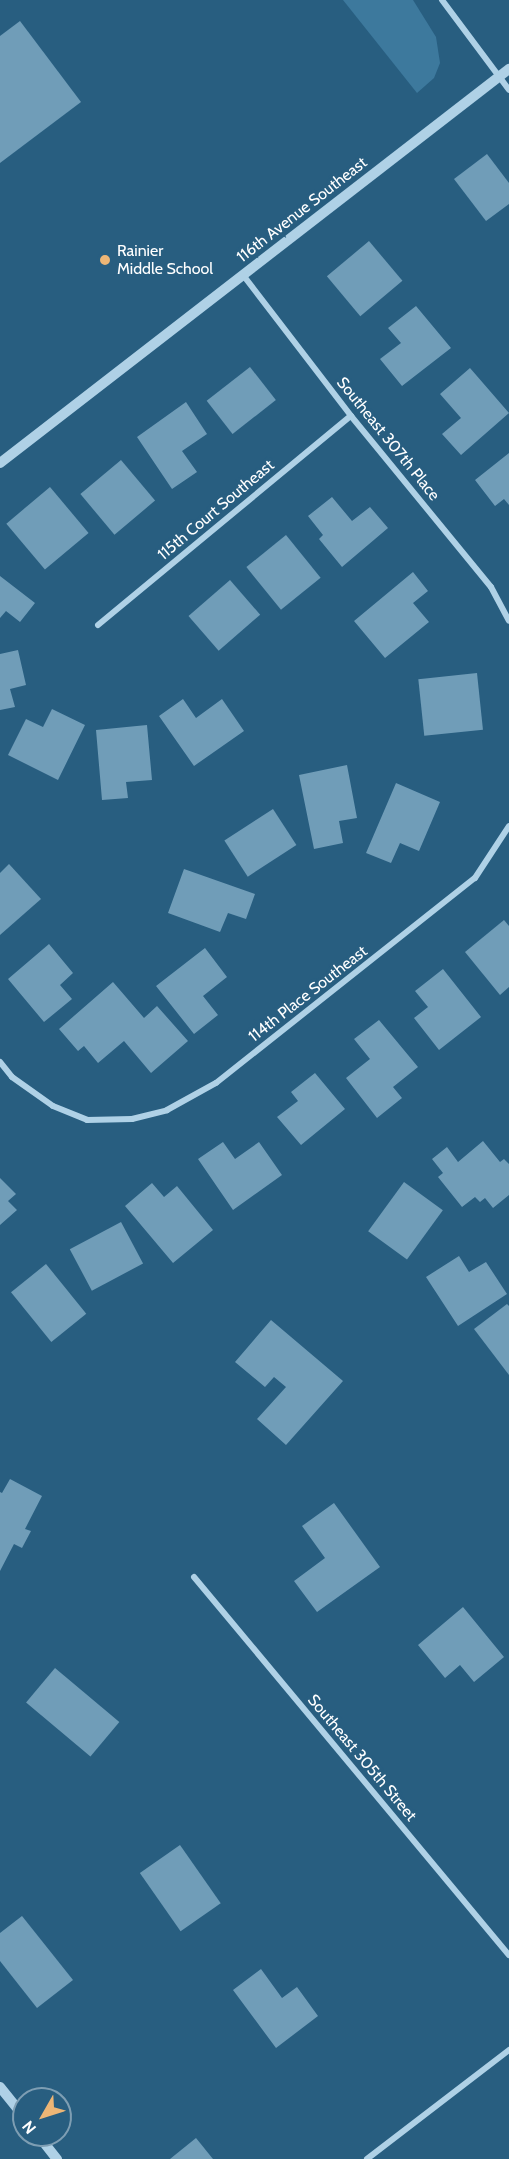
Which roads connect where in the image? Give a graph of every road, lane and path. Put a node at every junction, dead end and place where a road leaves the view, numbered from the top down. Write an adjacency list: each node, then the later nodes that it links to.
1 (442, 0): 3 (street)
2 (509, 69): 3 (street, 116th Avenue Southeast)
3 (499, 77): 4 (street); 5 (street, 116th Avenue Southeast)
4 (509, 90)
5 (243, 275): 6 (street, Southeast 307th Place); 7 (street, 116th Avenue Southeast)
6 (351, 416): 8 (street, Southeast 307th Place); 9 (street, 115th Court Southeast)
7 (0, 463)
8 (509, 621)
9 (98, 625)
10 (509, 826): 11 (street, 114th Place Southeast)
11 (0, 1062)
12 (194, 1577): 13 (street, Southeast 305th Street)
13 (509, 1955)
14 (509, 2050): 19 (street)
15 (0, 2087): 16 (street)
16 (12, 2102)
17 (48, 2147): 18 (street)
18 (57, 2159)
19 (367, 2159)

